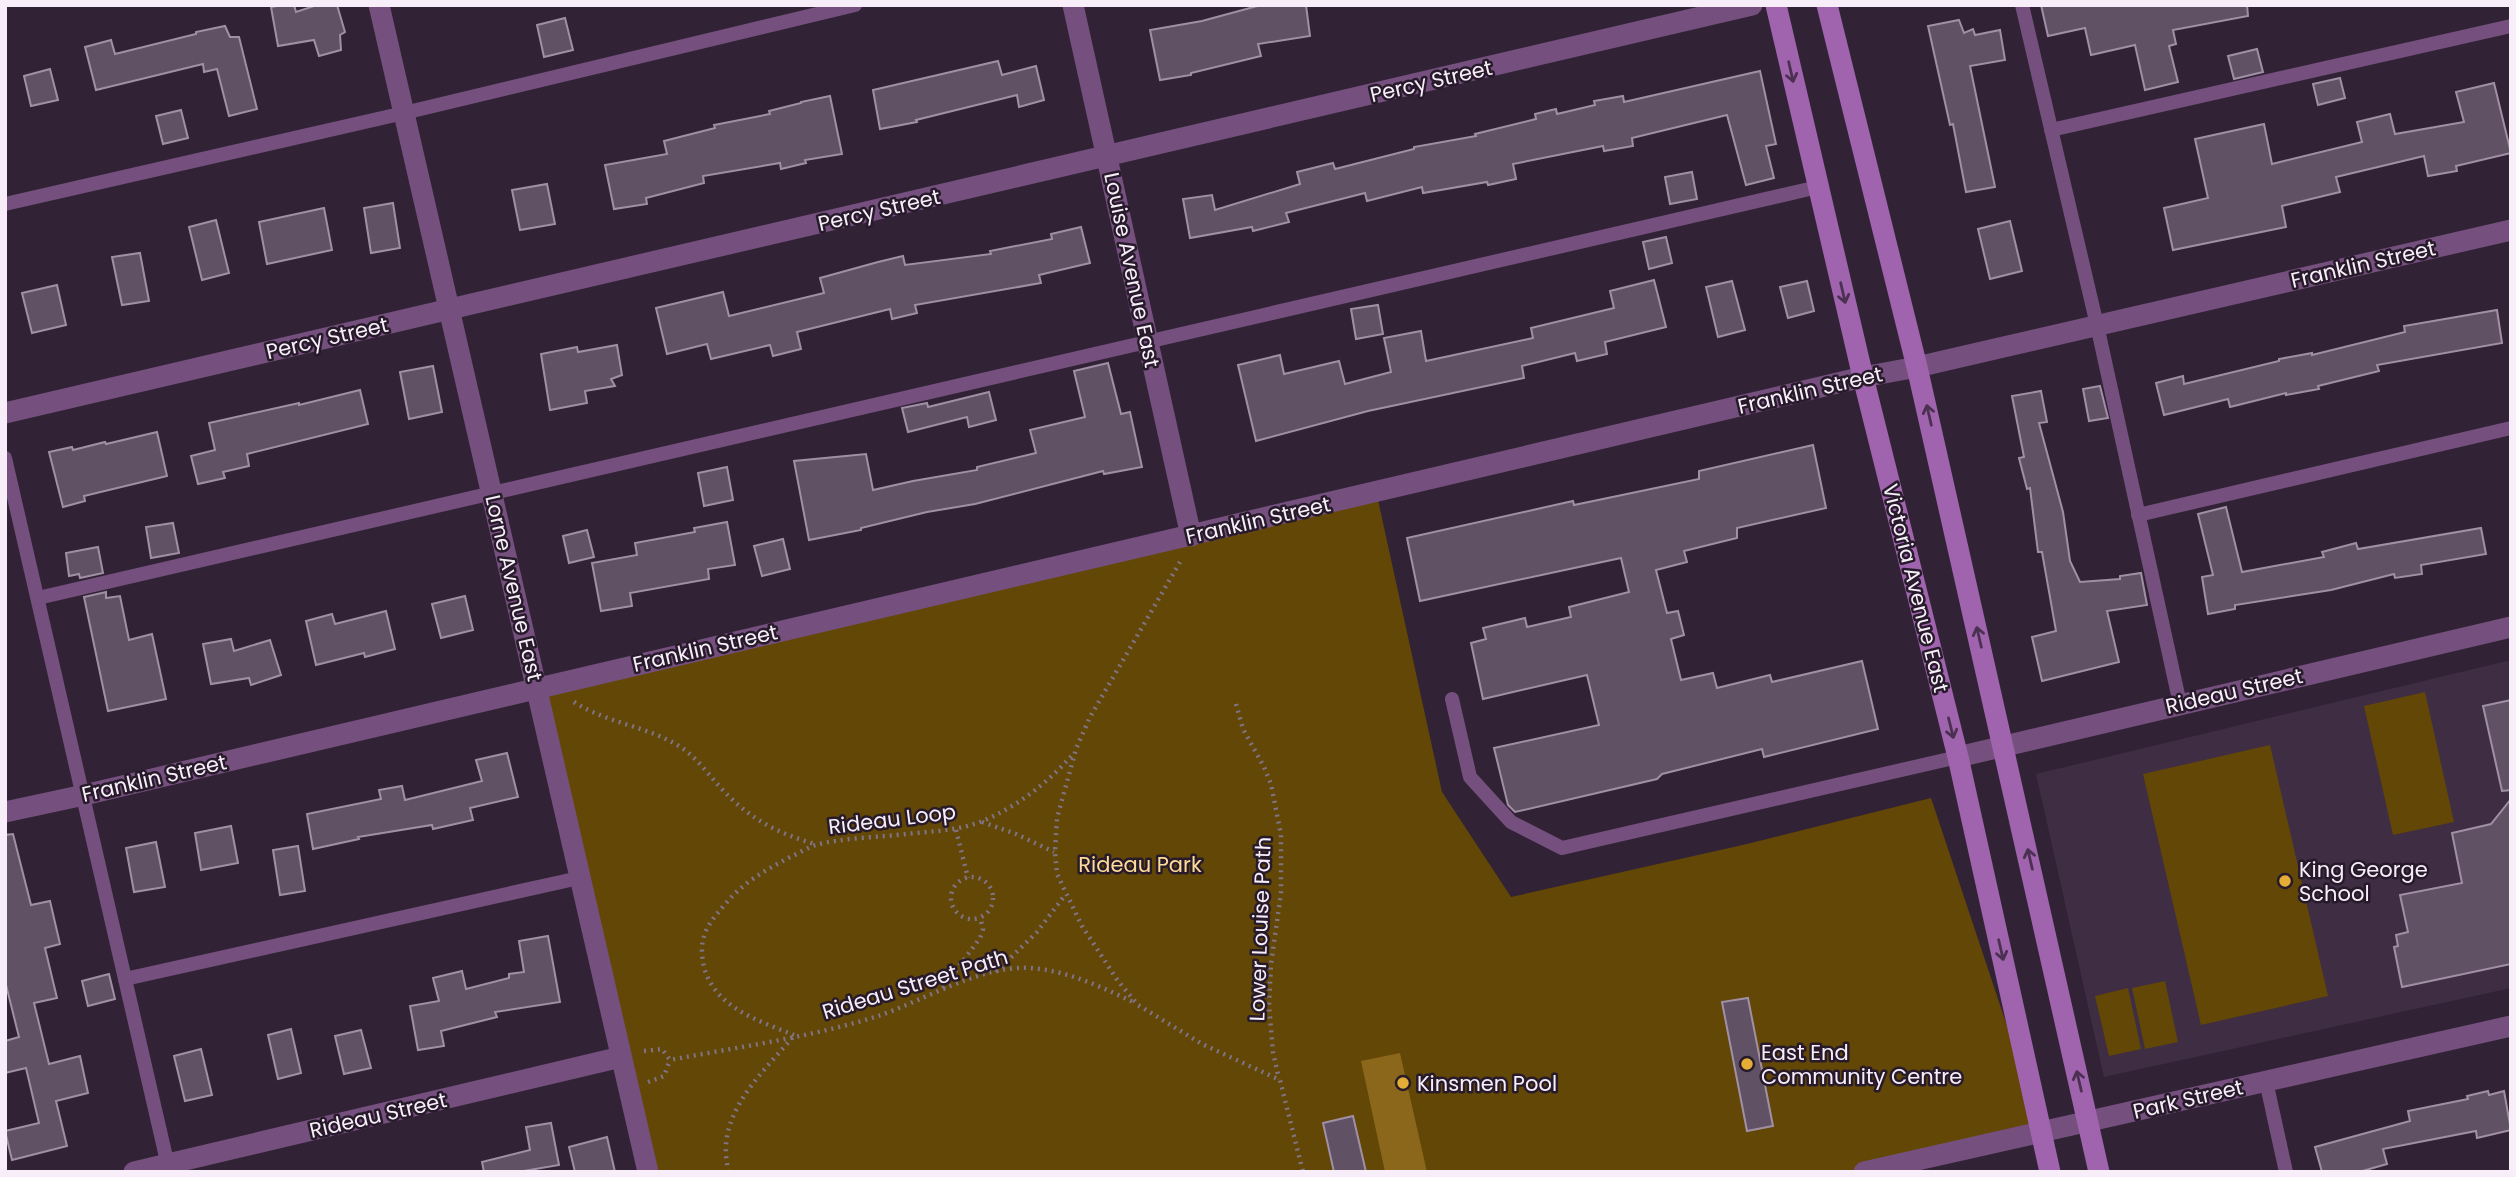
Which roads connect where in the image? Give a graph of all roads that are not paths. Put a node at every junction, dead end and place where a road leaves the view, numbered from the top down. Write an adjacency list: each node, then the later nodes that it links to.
1 (379, 5): 9 (street, Lorne Avenue East)
2 (855, 5): 9 (lane)
3 (1073, 5): 11 (street, Louise Avenue East)
4 (1752, 5): 11 (street, Percy Street)
5 (1776, 5): 12 (main road, Victoria Avenue East, one-way to 12)
6 (1827, 5): 18 (main road)
7 (2022, 5): 10 (lane)
8 (2511, 26): 10 (lane)
9 (404, 113): 13 (lane); 15 (street, Lorne Avenue East)
10 (2051, 130): 16 (lane)
11 (1107, 158): 15 (street, Percy Street); 17 (street, Louise Avenue East)
12 (1818, 187): 17 (lane); 19 (main road, Victoria Avenue East, one-way to 19)
13 (5, 204)
14 (2511, 230): 16 (street, Franklin Street)
15 (450, 310): 20 (street, Percy Street); 23 (street, Lorne Avenue East)
16 (2097, 326): 18 (street, Franklin Street); 24 (lane)
17 (1147, 340): 23 (lane); 25 (street, Louise Avenue East)
18 (1917, 367): 19 (street, Franklin Street); 31 (main road, one-way to 18)
19 (1863, 377): 25 (street, Franklin Street); 32 (main road, Victoria Avenue East, one-way to 32)
20 (5, 413)
21 (2511, 428): 24 (lane)
22 (5, 457): 26 (lane)
23 (492, 492): 26 (lane); 28 (street, Lorne Avenue East)
24 (2138, 515): 30 (lane)
25 (1191, 536): 28 (street, Franklin Street)
26 (38, 597): 33 (lane)
27 (2511, 626): 30 (street, Rideau Street)
28 (537, 687): 33 (street, Franklin Street); 35 (street, Lorne Avenue East)
29 (1452, 699): 32 (lane)
30 (2180, 704): 31 (street, Rideau Street)
31 (2004, 745): 32 (street, Rideau Street); 40 (main road, one-way to 31)
32 (1958, 757): 41 (main road, Victoria Avenue East, one-way to 41)
33 (83, 795): 34 (street, Franklin Street); 36 (lane)
34 (5, 812)
35 (579, 878): 36 (lane); 38 (street, Lorne Avenue East)
36 (125, 979): 42 (lane)
37 (2511, 1026): 39 (street, Park Street)
38 (621, 1058): 42 (street, Rideau Street); 44 (street, Lorne Avenue East)
39 (2266, 1081): 40 (street, Park Street); 48 (lane)
40 (2088, 1121): 41 (street, Park Street); 47 (main road)
41 (2042, 1131): 45 (street, Park Street); 46 (main road, Victoria Avenue East)
42 (168, 1168): 43 (street, Rideau Street)
43 (134, 1172)
44 (648, 1172)
45 (1864, 1172)
46 (2050, 1172)
47 (2099, 1172)
48 (2286, 1172)

